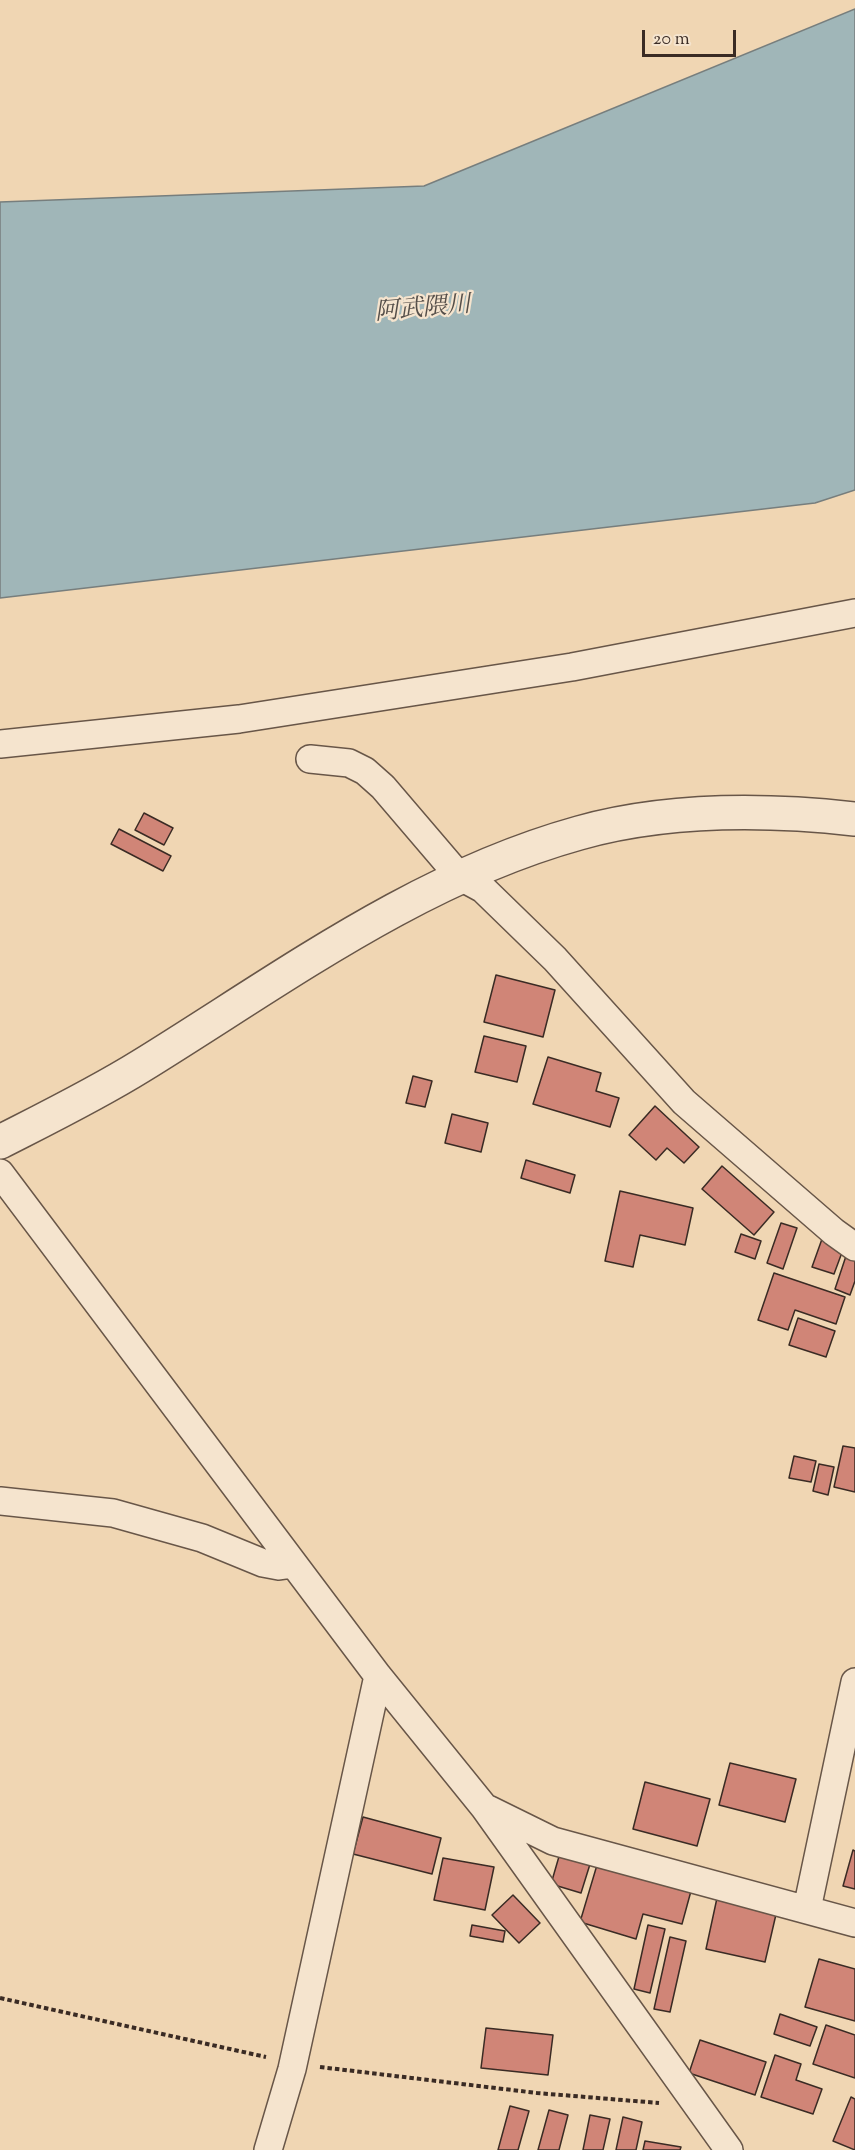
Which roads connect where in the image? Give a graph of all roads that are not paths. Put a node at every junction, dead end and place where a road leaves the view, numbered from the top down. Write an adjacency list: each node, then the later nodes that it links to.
1 (855, 613): 2 (street)
2 (0, 744)
3 (310, 759): 5 (street)
4 (855, 819): 5 (street)
5 (459, 876): 6 (street); 8 (street)
6 (0, 1142)
7 (0, 1173): 10 (street)
8 (855, 1247)
9 (0, 1501): 10 (street)
10 (293, 1564): 11 (street)
11 (378, 1676): 13 (street); 16 (street)
12 (855, 1682): 14 (street)
13 (484, 1807): 14 (street); 17 (street)
14 (807, 1909): 15 (street)
15 (855, 1923)
16 (268, 2150)
17 (729, 2150)

